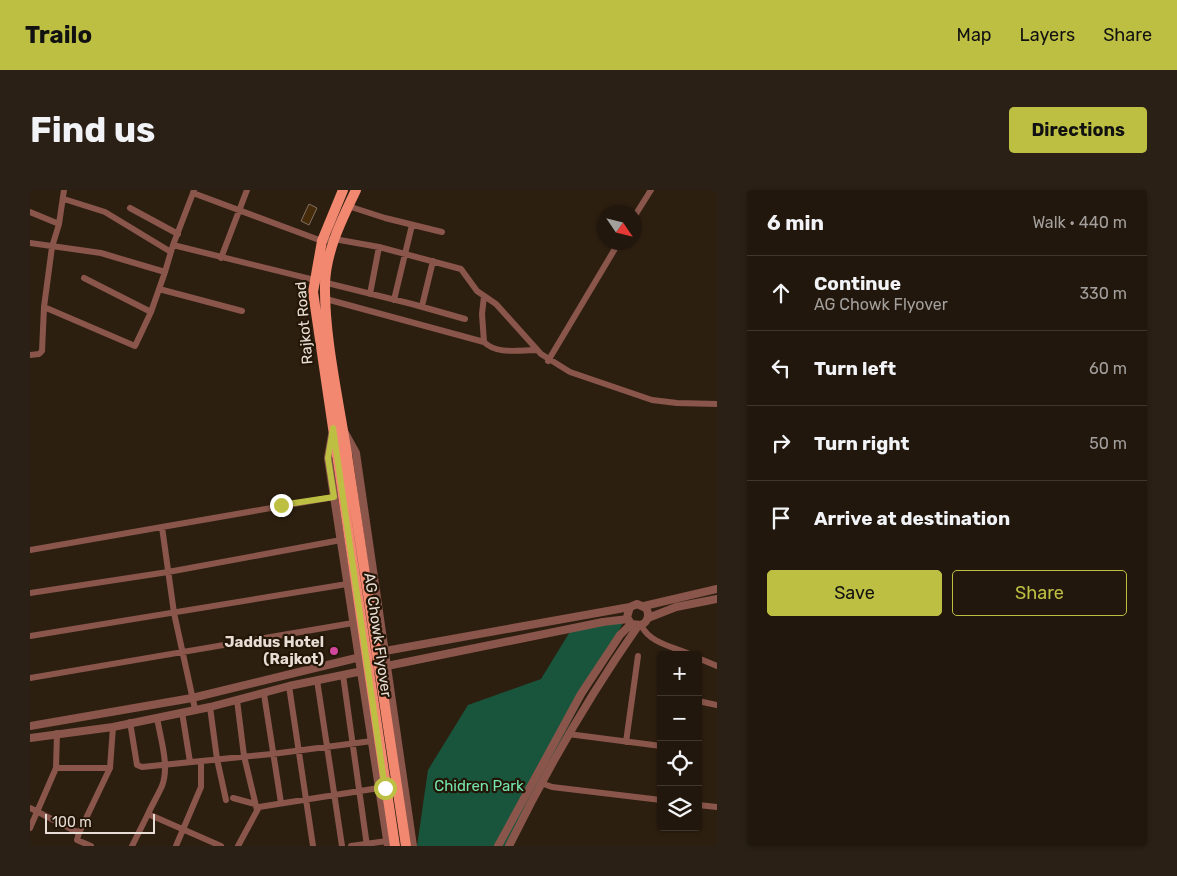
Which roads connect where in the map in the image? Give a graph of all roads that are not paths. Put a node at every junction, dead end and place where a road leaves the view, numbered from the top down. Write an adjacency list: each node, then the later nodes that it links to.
1 (64, 190): 7 (street)
2 (247, 190): 11 (street)
3 (343, 190): 18 (main road, Rajkot Road)
4 (356, 190): 9 (main road, Rajkot Road)
5 (651, 190): 8 (street)
6 (194, 191): 11 (street); 16 (street)
7 (64, 199): 13 (street); 22 (street)
8 (642, 205)
9 (348, 206): 14 (street); 17 (main road, Rajkot Road)
10 (130, 208): 16 (street)
11 (239, 210): 18 (street); 25 (street)
12 (30, 212): 13 (street)
13 (59, 224): 20 (street)
14 (412, 225): 15 (street); 24 (street)
15 (442, 232)
16 (178, 234): 22 (street)
17 (334, 238): 18 (street); 21 (street); 30 (main road, Rajkot Road)
18 (322, 241): 29 (main road, Rajkot Road)
19 (30, 243): 20 (street)
20 (52, 247): 27 (street); 37 (street)
21 (379, 247): 24 (street); 32 (street)
22 (172, 249): 25 (street); 27 (street)
23 (614, 250): 44 (street)
24 (406, 254): 26 (street); 35 (street)
25 (221, 258): 29 (street)
26 (433, 261): 33 (street); 36 (street)
27 (165, 272): 31 (street)
28 (84, 278): 39 (street)
29 (314, 280): 30 (street); 46 (main road, Rajkot Road)
30 (325, 283): 32 (street); 34 (main road, Rajkot Road)
31 (159, 289): 38 (street); 39 (street)
32 (370, 294): 35 (street)
33 (484, 296): 41 (street); 42 (street)
34 (326, 299): 41 (street); 46 (main road, Rajkot Road)
35 (394, 300): 36 (street)
36 (422, 306): 40 (street)
37 (44, 307): 39 (street); 43 (street)
38 (242, 311)
39 (151, 312)
40 (465, 319)
41 (484, 342): 42 (street)
42 (537, 350): 44 (street)
43 (30, 355)
44 (548, 361): 45 (street)
45 (717, 404)
46 (336, 415): 47 (main road, Rajkot Road)
47 (338, 429): 48 (main road, AG Chowk Flyover); 49 (street); 65 (street)
48 (342, 455): 124 (main road, AG Chowk Flyover, bridge); 134 (main road, AG Chowk Flyover, bridge)
49 (334, 497): 50 (street); 51 (street)
50 (162, 528): 52 (street); 53 (street)
51 (341, 540): 53 (street); 54 (street)
52 (30, 550)
53 (168, 572): 56 (street); 60 (street)
54 (347, 584): 60 (street); 62 (street)
55 (717, 588): 58 (street)
56 (30, 593)
57 (717, 598): 61 (street)
58 (644, 606): 59 (street); 61 (street)
59 (630, 607): 63 (street); 65 (street)
60 (174, 613): 64 (street); 67 (street)
61 (648, 618): 63 (street)
62 (353, 622): 67 (street); 69 (street)
63 (634, 624): 66 (street); 71 (street); 91 (street); 136 (street)
64 (30, 636)
65 (385, 651): 69 (street); 71 (street)
66 (679, 651)
67 (182, 652): 75 (street); 79 (street)
68 (638, 656): 94 (street)
69 (359, 658): 73 (street); 79 (street)
70 (702, 660): 72 (street)
71 (387, 666): 73 (street); 135 (street)
72 (717, 666)
73 (361, 671): 74 (street); 93 (street)
74 (343, 675): 76 (street); 95 (street)
75 (30, 678)
76 (317, 680): 77 (street); 97 (street)
77 (289, 686): 78 (street); 98 (street)
78 (264, 694): 80 (street); 99 (street)
79 (192, 698): 84 (street); 88 (street)
80 (237, 700): 83 (street); 100 (street)
81 (702, 702): 82 (street)
82 (717, 705)
83 (210, 707): 84 (street); 101 (street)
84 (195, 709): 85 (street)
85 (182, 712): 86 (street); 103 (street)
86 (157, 717): 87 (street); 104 (street)
87 (130, 722): 89 (street); 104 (street)
88 (30, 726)
89 (113, 727): 90 (street); 106 (street)
90 (57, 733): 92 (street); 105 (street)
91 (568, 734): 94 (street); 107 (street)
92 (30, 738)
93 (372, 741): 95 (street); 108 (street)
94 (626, 742): 96 (street)
95 (354, 744): 97 (street); 109 (street)
96 (657, 746)
97 (326, 747): 98 (street); 110 (street)
98 (300, 750): 99 (street); 111 (street)
99 (272, 754): 100 (street); 113 (street)
100 (244, 756): 101 (street); 115 (street)
101 (217, 759): 102 (street); 115 (street)
102 (201, 761): 103 (street); 121 (street)
103 (190, 762): 104 (street)
104 (165, 766): 119 (street)
105 (56, 768): 106 (street); 118 (street)
106 (110, 768): 122 (street)
107 (541, 783): 112 (street); 137 (street)
108 (379, 788): 109 (street); 124 (street)
109 (361, 790): 110 (street); 125 (street)
110 (333, 794): 111 (street); 132 (street)
111 (307, 799): 113 (street); 131 (street)
112 (657, 800)
113 (281, 803): 115 (street)
114 (702, 805): 116 (street)
115 (255, 807): 130 (street)
116 (717, 807)
117 (30, 808): 118 (street)
118 (38, 812): 120 (street); 122 (street)
119 (148, 814): 121 (street); 127 (street)
120 (30, 828)
121 (183, 831): 128 (street); 129 (street)
122 (80, 833): 123 (street)
123 (75, 843): 126 (street)
124 (390, 844): 125 (street)
125 (367, 845): 133 (street)
126 (92, 846)
127 (132, 846)
128 (176, 846)
129 (221, 846)
130 (238, 846)
131 (313, 846)
132 (342, 846)
133 (351, 846)
134 (406, 846)
135 (413, 846)
136 (498, 846)
137 (509, 846)

